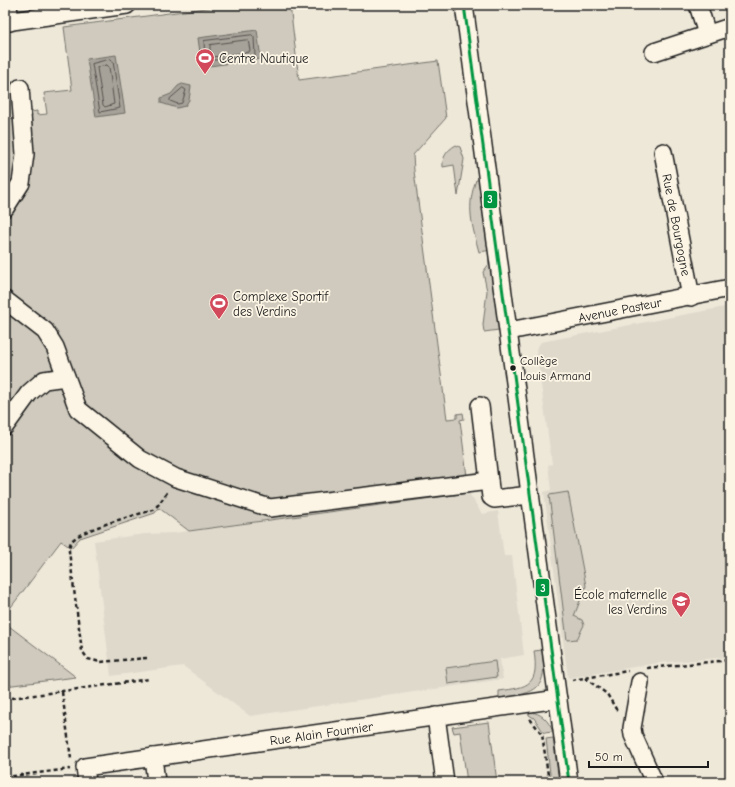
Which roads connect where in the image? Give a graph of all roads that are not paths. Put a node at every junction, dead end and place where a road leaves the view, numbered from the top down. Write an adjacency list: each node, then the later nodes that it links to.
1 (8, 5): 5 (street)
2 (127, 5): 5 (street)
3 (464, 5): 15 (street)
4 (698, 5): 7 (street)
5 (8, 22)
6 (730, 27): 7 (street)
7 (707, 34): 8 (street)
8 (654, 52)
9 (20, 88): 11 (street)
10 (663, 152): 13 (street, Rue de Bourgogne)
11 (5, 208)
12 (730, 288): 13 (street, Avenue Pasteur)
13 (691, 296): 15 (street, Avenue Pasteur)
14 (5, 300): 16 (street)
15 (509, 331): 20 (street)
16 (66, 376): 18 (street); 19 (street)
17 (480, 406): 19 (street)
18 (5, 426)
19 (488, 481): 20 (street)
20 (530, 495): 22 (street)
21 (640, 682): 29 (street)
22 (558, 699): 23 (street, Rue Alain Fournier); 28 (street)
23 (436, 716): 24 (street, Rue Alain Fournier); 27 (street)
24 (153, 757): 25 (street, Rue Alain Fournier); 26 (street)
25 (81, 772)
26 (156, 782)
27 (445, 782)
28 (569, 782)
29 (654, 782)

